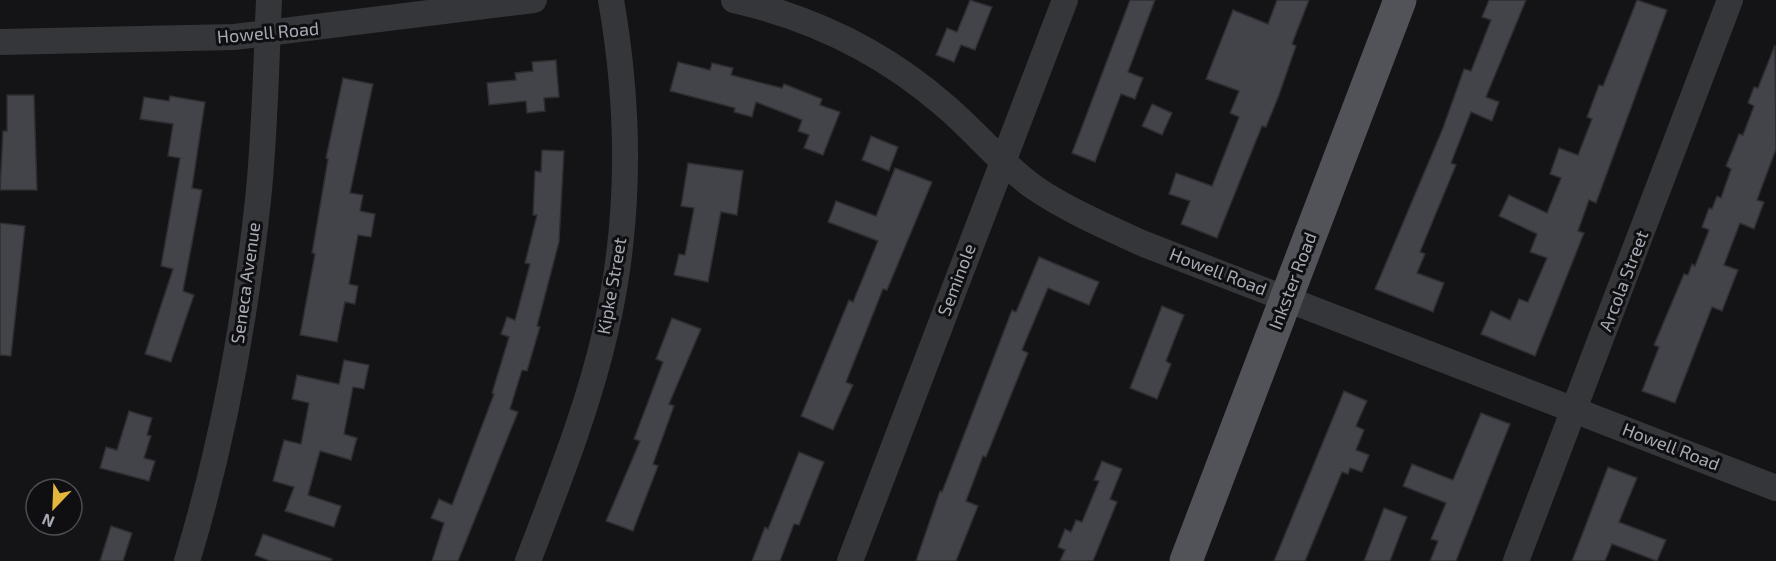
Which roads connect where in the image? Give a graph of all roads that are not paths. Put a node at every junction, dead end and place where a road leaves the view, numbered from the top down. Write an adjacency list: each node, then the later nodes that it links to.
1 (269, 0): 8 (street, Seneca Avenue)
2 (534, 0): 8 (street, Howell Road)
3 (611, 0): 15 (street, Kipke Street)
4 (734, 0): 10 (street, Howell Road)
5 (1065, 0): 10 (street, Seminole)
6 (1400, 0): 11 (main road, Inkster Road)
7 (1730, 0): 12 (street, Arcola Street)
8 (268, 35): 9 (street, Howell Road); 14 (street, Seneca Avenue)
9 (0, 42)
10 (1003, 162): 11 (street, Howell Road); 16 (street, Seminole)
11 (1287, 298): 12 (street, Howell Road); 17 (main road, Inkster Road)
12 (1574, 410): 13 (street, Howell Road); 18 (street, Arcola Street)
13 (1776, 488)
14 (187, 561)
15 (528, 561)
16 (850, 561)
17 (1186, 561)
18 (1516, 561)

